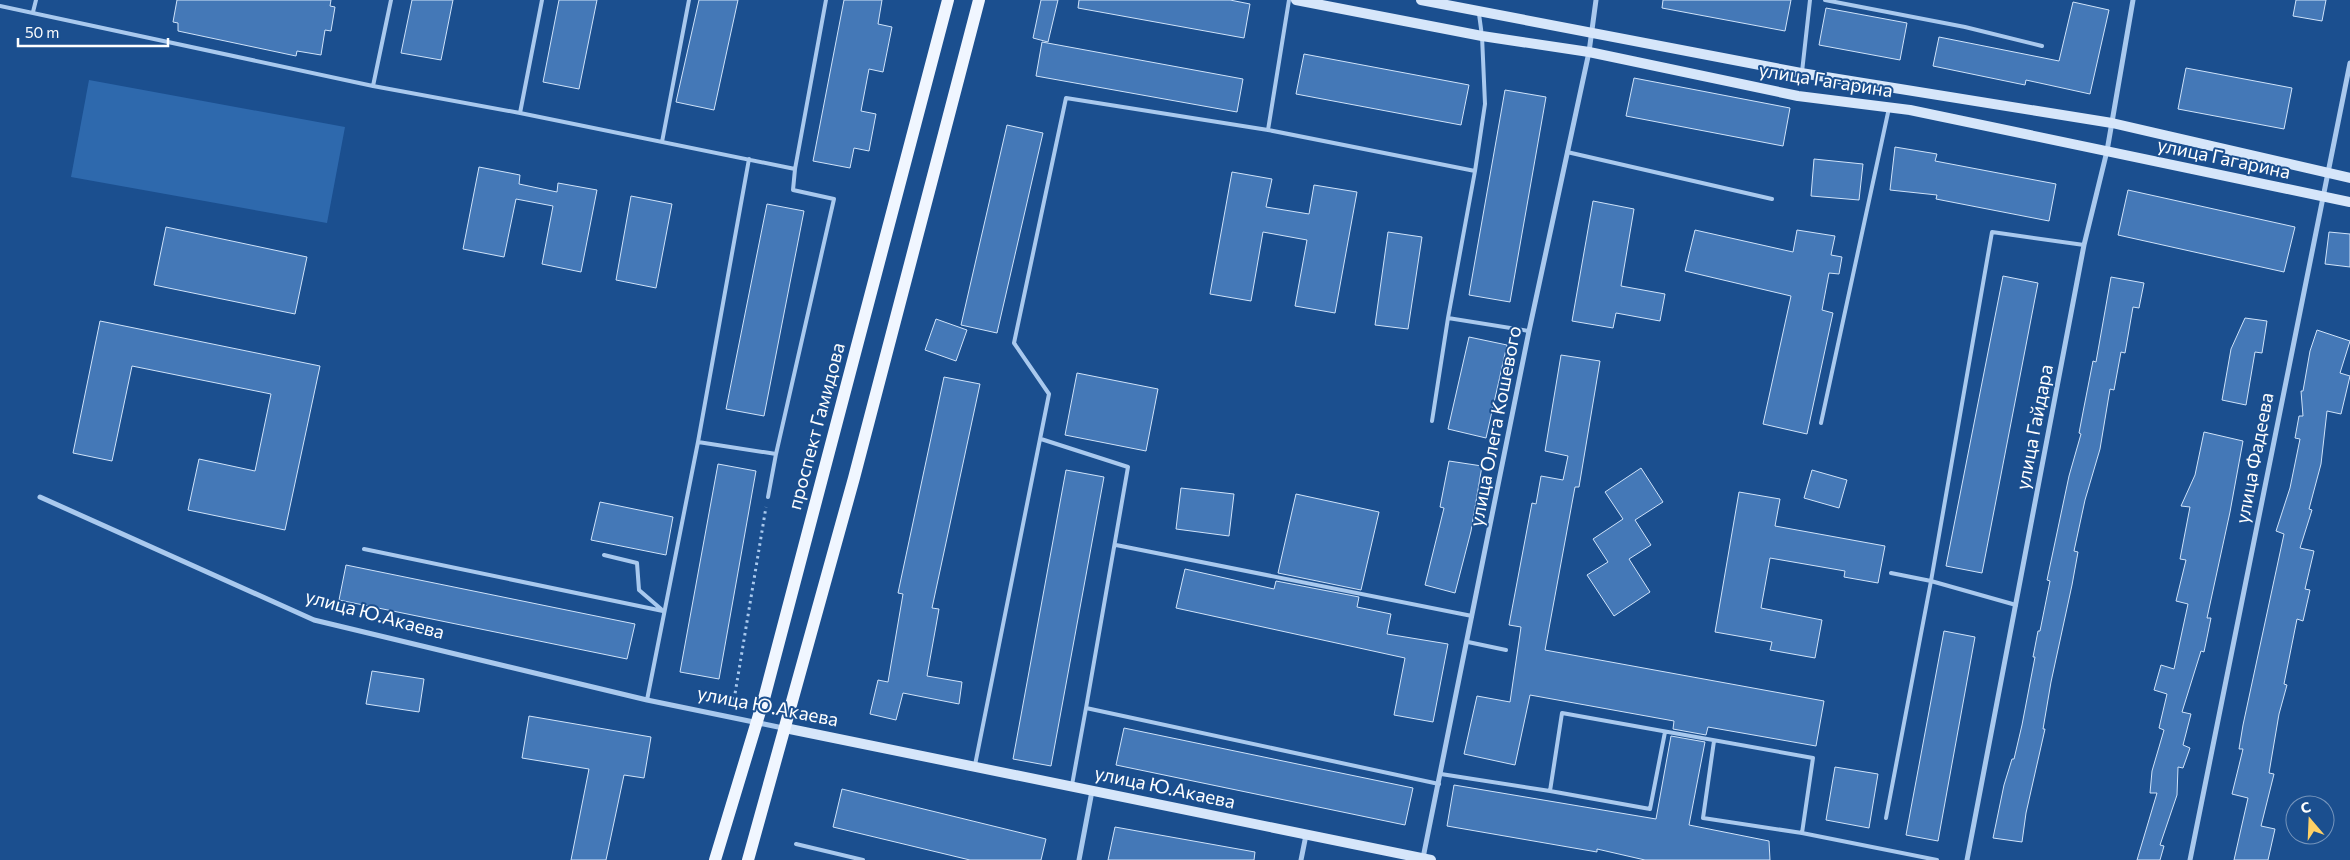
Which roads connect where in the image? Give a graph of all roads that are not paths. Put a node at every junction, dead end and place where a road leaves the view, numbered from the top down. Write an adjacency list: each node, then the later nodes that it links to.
1 (36, 0): 17 (lane)
2 (391, 0): 24 (lane)
3 (542, 0): 26 (lane)
4 (689, 0): 29 (lane)
5 (826, 0): 33 (lane)
6 (948, 0): 62 (main road, проспект Гамидова)
7 (979, 0): 63 (main road)
8 (1289, 0): 28 (lane)
9 (1296, 0): 19 (main road, улица Гагарина)
10 (1421, 0): 16 (main road, улица Гагарина)
11 (1596, 0): 18 (street, улица Олега Кошевого)
12 (1810, 0): 23 (lane)
13 (1824, 0): 20 (lane)
14 (2133, 0): 27 (street, улица Гайдара)
15 (0, 6): 17 (lane)
16 (1478, 10): 18 (main road, улица Гагарина); 19 (lane)
17 (33, 12): 24 (lane)
18 (1590, 31): 21 (street, улица Олега Кошевого); 23 (main road, улица Гагарина)
19 (1482, 36): 21 (main road, улица Гагарина); 34 (lane)
20 (2042, 46)
21 (1589, 52): 25 (main road, улица Гагарина); 31 (street, улица Олега Кошевого)
22 (2350, 63): 35 (street, улица Фадеева)
23 (1802, 73): 27 (main road, улица Гагарина)
24 (374, 86): 26 (lane)
25 (1889, 108): 30 (main road, улица Гагарина); 44 (lane)
26 (520, 113): 29 (lane)
27 (2112, 123): 30 (street, улица Гайдара); 35 (main road, улица Гагарина)
28 (1268, 130): 34 (lane); 45 (lane)
29 (662, 142): 32 (lane)
30 (2107, 151): 37 (main road, улица Гагарина); 40 (street, улица Гайдара)
31 (1566, 152): 38 (lane); 42 (street, улица Олега Кошевого)
32 (749, 159): 33 (lane); 46 (lane)
33 (795, 169): 47 (lane)
34 (1475, 171): 41 (lane)
35 (2328, 174): 36 (main road, улица Гагарина); 37 (street, улица Фадеева)
36 (2350, 178)
37 (2322, 197): 39 (main road, улица Гагарина); 84 (street, улица Фадеева)
38 (1772, 199)
39 (2350, 202)
40 (2084, 245): 54 (lane); 55 (street, улица Гайдара)
41 (1448, 318): 42 (lane); 43 (lane)
42 (1529, 331): 57 (street, улица Олега Кошевого)
43 (1432, 421)
44 (1821, 424)
45 (1040, 439): 50 (lane); 66 (lane)
46 (698, 442): 47 (lane); 56 (lane)
47 (776, 454): 49 (lane)
48 (40, 497): 60 (street, улица Ю.Акаева)
49 (768, 497)
50 (1116, 545): 57 (lane); 61 (lane)
51 (364, 549): 56 (lane)
52 (604, 555): 56 (lane)
53 (1891, 573): 54 (lane)
54 (1931, 581): 55 (lane); 72 (lane)
55 (2016, 605): 83 (street, улица Гайдара)
56 (663, 611): 60 (lane)
57 (1473, 616): 58 (street, улица Олега Кошевого)
58 (1468, 642): 59 (lane); 67 (street, улица Олега Кошевого)
59 (1506, 650)
60 (647, 700): 62 (street, улица Ю.Акаева)
61 (1086, 708): 68 (lane); 69 (lane)
62 (757, 722): 63 (street, улица Ю.Акаева); 77 (main road, проспект Гамидова)
63 (785, 728): 66 (main road, улица Ю.Акаева); 78 (main road)
64 (1665, 732): 65 (lane); 71 (lane); 71 (lane)
65 (1714, 740): 73 (lane); 73 (lane)
66 (975, 765): 69 (main road, улица Ю.Акаева)
67 (1441, 774): 68 (street, улица Олега Кошевого); 71 (lane)
68 (1439, 784): 76 (street, улица Олега Кошевого)
69 (1072, 785): 70 (main road, улица Ю.Акаева)
70 (1092, 790): 74 (main road, улица Ю.Акаева); 80 (street)
71 (1550, 791)
72 (1886, 818)
73 (1802, 834): 82 (lane)
74 (1306, 835): 76 (main road, улица Ю.Акаева); 81 (street)
75 (796, 844): 79 (lane)
76 (1427, 859)
77 (716, 860)
78 (748, 860)
79 (862, 860)
80 (1079, 860)
81 (1301, 860)
82 (1937, 860)
83 (1967, 860)
84 (2190, 860)

